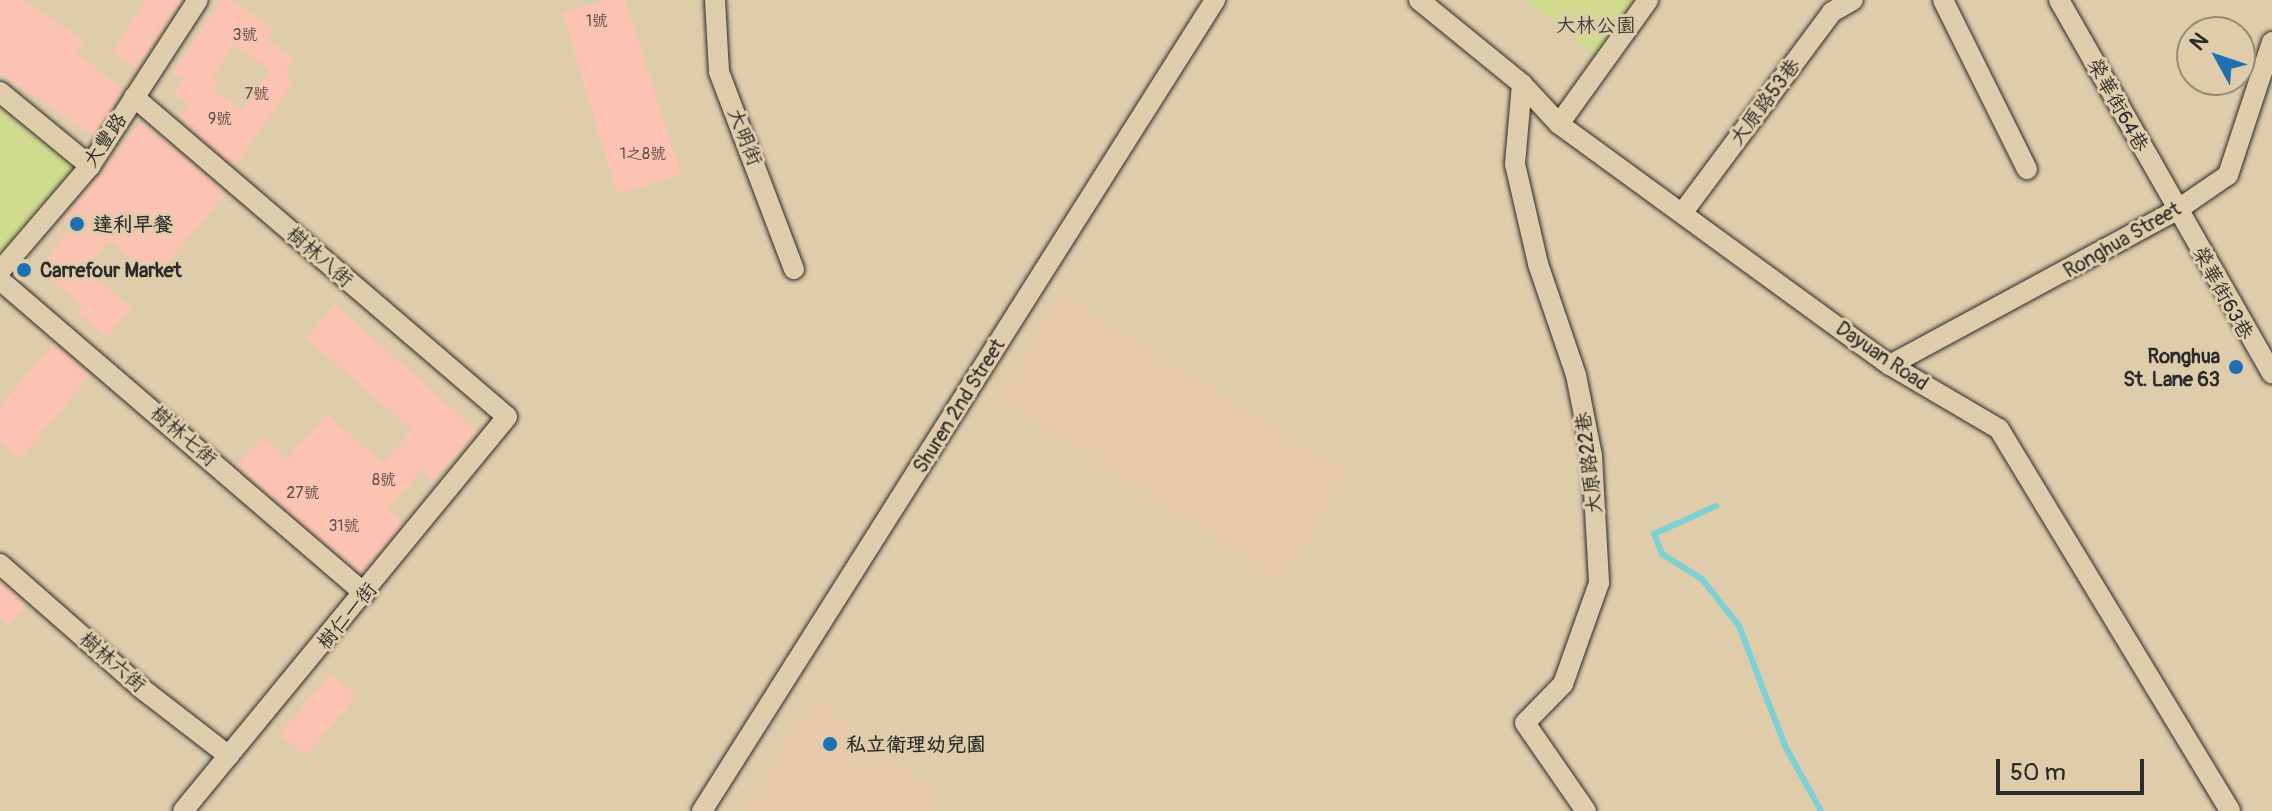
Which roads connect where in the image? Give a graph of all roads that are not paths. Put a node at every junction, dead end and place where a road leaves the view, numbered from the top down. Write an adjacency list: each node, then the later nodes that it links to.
1 (198, 0): 12 (street, 大豐路)
2 (715, 0): 19 (street, 大明街)
3 (1215, 0): 29 (street, Shuren 2nd Street)
4 (1648, 0): 14 (street)
5 (1853, 0): 18 (street, 大原路53巷)
6 (1943, 0): 16 (street)
7 (2059, 0): 17 (street, 榮華街64巷)
8 (1425, 2): 10 (street, Dayuan Road)
9 (2272, 42): 13 (street, Ronghua Street)
10 (1522, 84): 14 (street, Dayuan Road); 30 (street, 大原路22巷)
11 (0, 92): 15 (street)
12 (134, 97): 15 (street, 大豐路); 24 (street, 樹林八街)
13 (2263, 104): 17 (street, Ronghua Street)
14 (1559, 124): 18 (street, Dayuan Road)
15 (90, 166): 20 (street, 大豐路)
16 (2027, 169)
17 (2177, 210): 22 (street, Ronghua Street); 23 (street, 榮華街63巷)
18 (1683, 212): 22 (street, Dayuan Road)
19 (794, 269)
20 (0, 271)
21 (0, 280): 26 (street, 樹林七街)
22 (1890, 365): 31 (street, Dayuan Road)
23 (2272, 374)
24 (507, 417): 26 (street, 樹仁一街)
25 (0, 564): 27 (street, 樹林六街)
26 (365, 594): 27 (street, 樹仁一街)
27 (229, 756): 28 (street, 樹仁一街)
28 (183, 811)
29 (702, 811)
30 (1586, 811)
31 (2230, 811)

